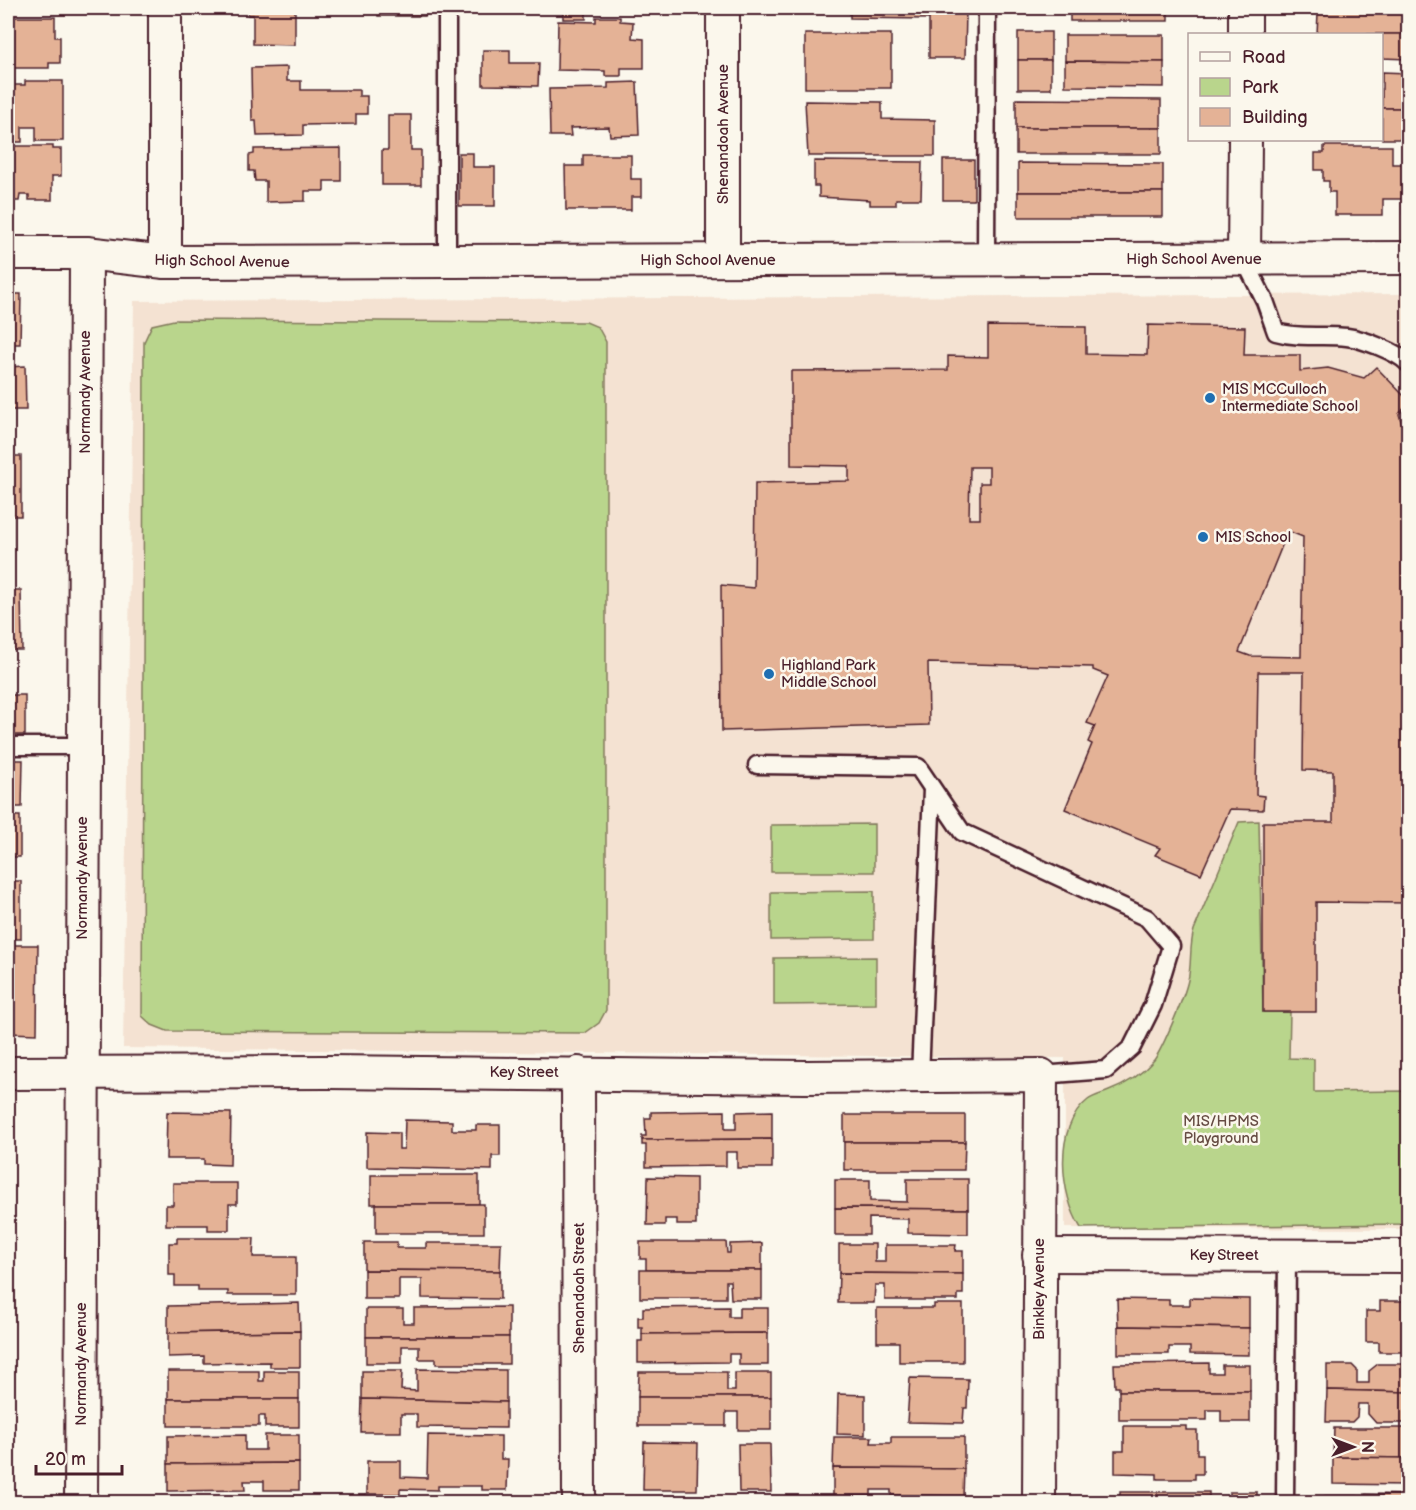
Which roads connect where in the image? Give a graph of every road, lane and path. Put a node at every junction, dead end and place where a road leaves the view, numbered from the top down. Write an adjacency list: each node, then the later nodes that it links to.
1 (165, 8): 15 (street)
2 (447, 8): 14 (lane)
3 (723, 8): 13 (street, Shenandoah Avenue)
4 (987, 8): 11 (lane)
5 (1245, 8): 6 (street)
6 (1245, 33)
7 (1245, 141): 12 (street)
8 (8, 253): 9 (street, High School Avenue)
9 (86, 253): 15 (street, High School Avenue); 18 (street, Normandy Avenue)
10 (1408, 258): 12 (street, High School Avenue)
11 (986, 259): 12 (street, High School Avenue); 13 (street, High School Avenue)
12 (1244, 259): 16 (lane)
13 (723, 260): 14 (street, High School Avenue)
14 (447, 261): 15 (street, High School Avenue)
15 (165, 262)
16 (1408, 363)
17 (8, 746): 18 (lane)
18 (83, 746): 23 (street, Normandy Avenue)
19 (757, 765): 20 (lane)
20 (932, 789): 24 (lane); 25 (lane)
21 (8, 1073): 23 (street, Key Street)
22 (578, 1073): 23 (street, Key Street); 25 (street, Key Street); 30 (street, Shenandoah Street)
23 (81, 1074): 29 (street, Normandy Avenue)
24 (1041, 1075): 25 (street, Key Street); 26 (street, Binkley Avenue)
25 (920, 1076)
26 (1039, 1255): 27 (street, Key Street); 31 (street, Binkley Avenue)
27 (1287, 1256): 28 (street, Key Street); 32 (lane)
28 (1408, 1256)
29 (81, 1503)
30 (579, 1503)
31 (1039, 1503)
32 (1285, 1503)

